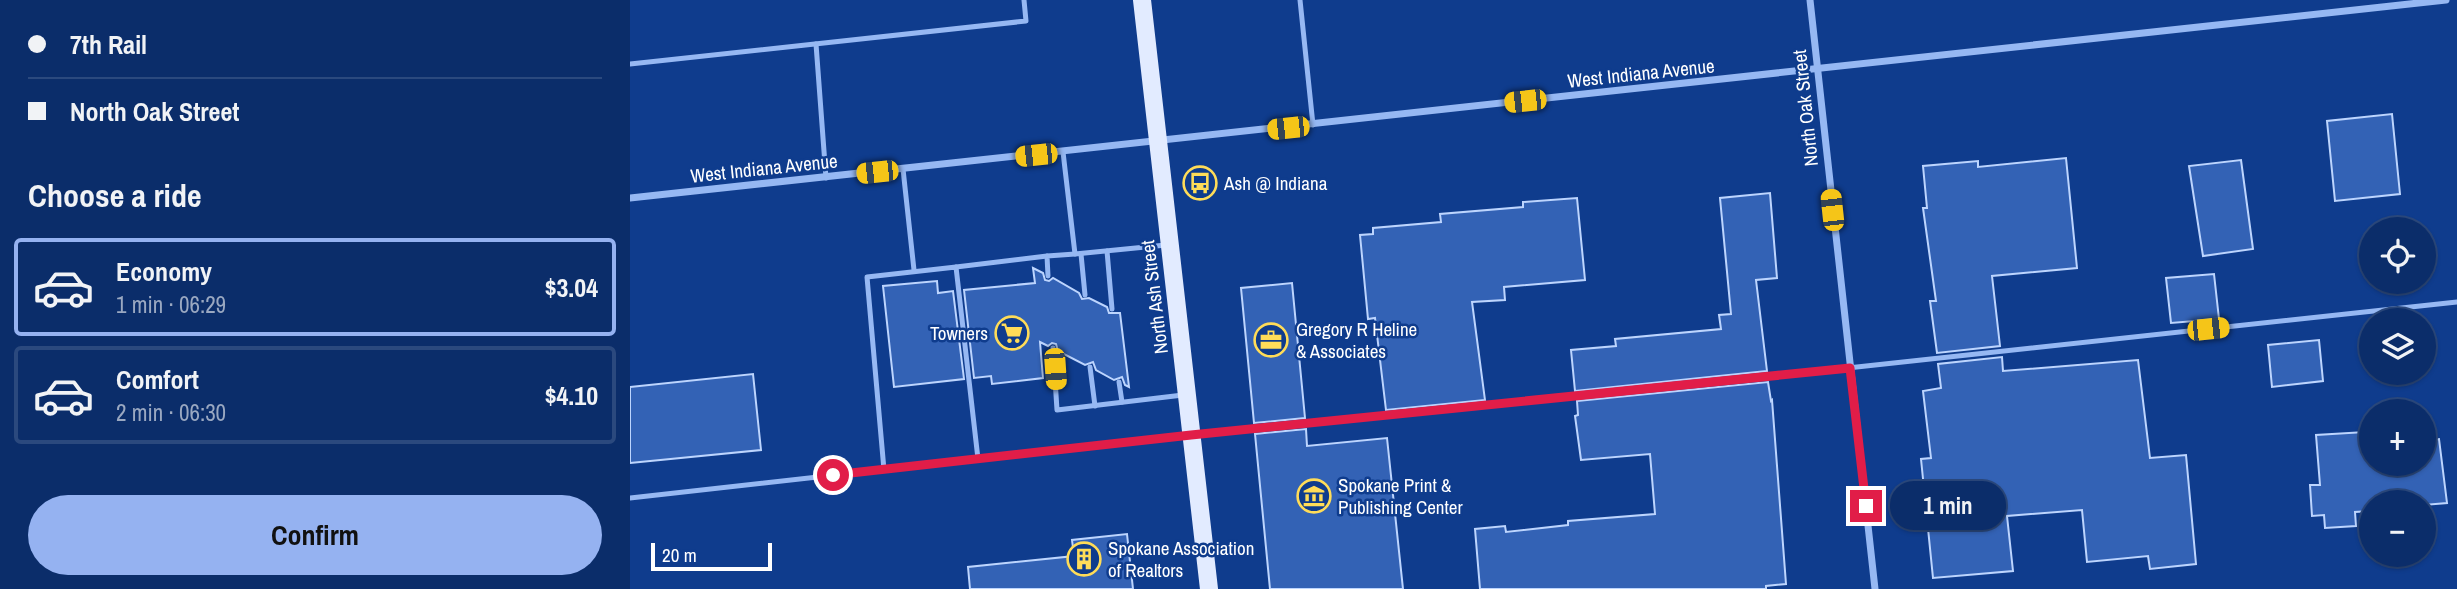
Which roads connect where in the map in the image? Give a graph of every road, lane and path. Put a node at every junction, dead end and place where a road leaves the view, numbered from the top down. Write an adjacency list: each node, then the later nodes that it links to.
1 (1024, 0): 6 (lane)
2 (1142, 0): 10 (main road, North Ash Street)
3 (1300, 0): 9 (lane)
4 (1810, 0): 8 (street, North Oak Street)
5 (2446, 0): 8 (street, West Indiana Avenue)
6 (816, 44): 7 (lane); 13 (lane)
7 (630, 64)
8 (1816, 69): 9 (street, West Indiana Avenue); 27 (street, North Oak Street)
9 (1313, 125): 10 (street, West Indiana Avenue)
10 (1157, 142): 11 (street, West Indiana Avenue); 15 (main road, North Ash Street)
11 (1063, 152): 12 (street, West Indiana Avenue); 17 (lane)
12 (903, 169): 13 (street, West Indiana Avenue); 20 (lane)
13 (826, 178): 14 (street, West Indiana Avenue)
14 (630, 198)
15 (1169, 245): 16 (lane); 29 (main road, North Ash Street)
16 (1107, 251): 17 (lane); 24 (lane)
17 (1078, 254): 18 (lane); 22 (lane)
18 (1047, 256): 19 (lane); 21 (lane)
19 (956, 267): 20 (lane); 33 (lane)
20 (914, 270): 34 (lane)
21 (1048, 276)
22 (1085, 295)
23 (2457, 302): 27 (lane)
24 (1112, 309)
25 (1053, 348): 31 (lane)
26 (1090, 367): 31 (lane)
27 (1850, 368): 32 (lane); 37 (street, North Oak Street)
28 (1119, 382): 30 (lane)
29 (1186, 395): 30 (lane); 32 (main road, North Ash Street)
30 (1122, 402): 31 (lane)
31 (1095, 406)
32 (1191, 435): 33 (lane); 36 (main road, North Ash Street)
33 (978, 459): 34 (lane)
34 (884, 470): 35 (lane)
35 (630, 498)
36 (1209, 589)
37 (1875, 589)

